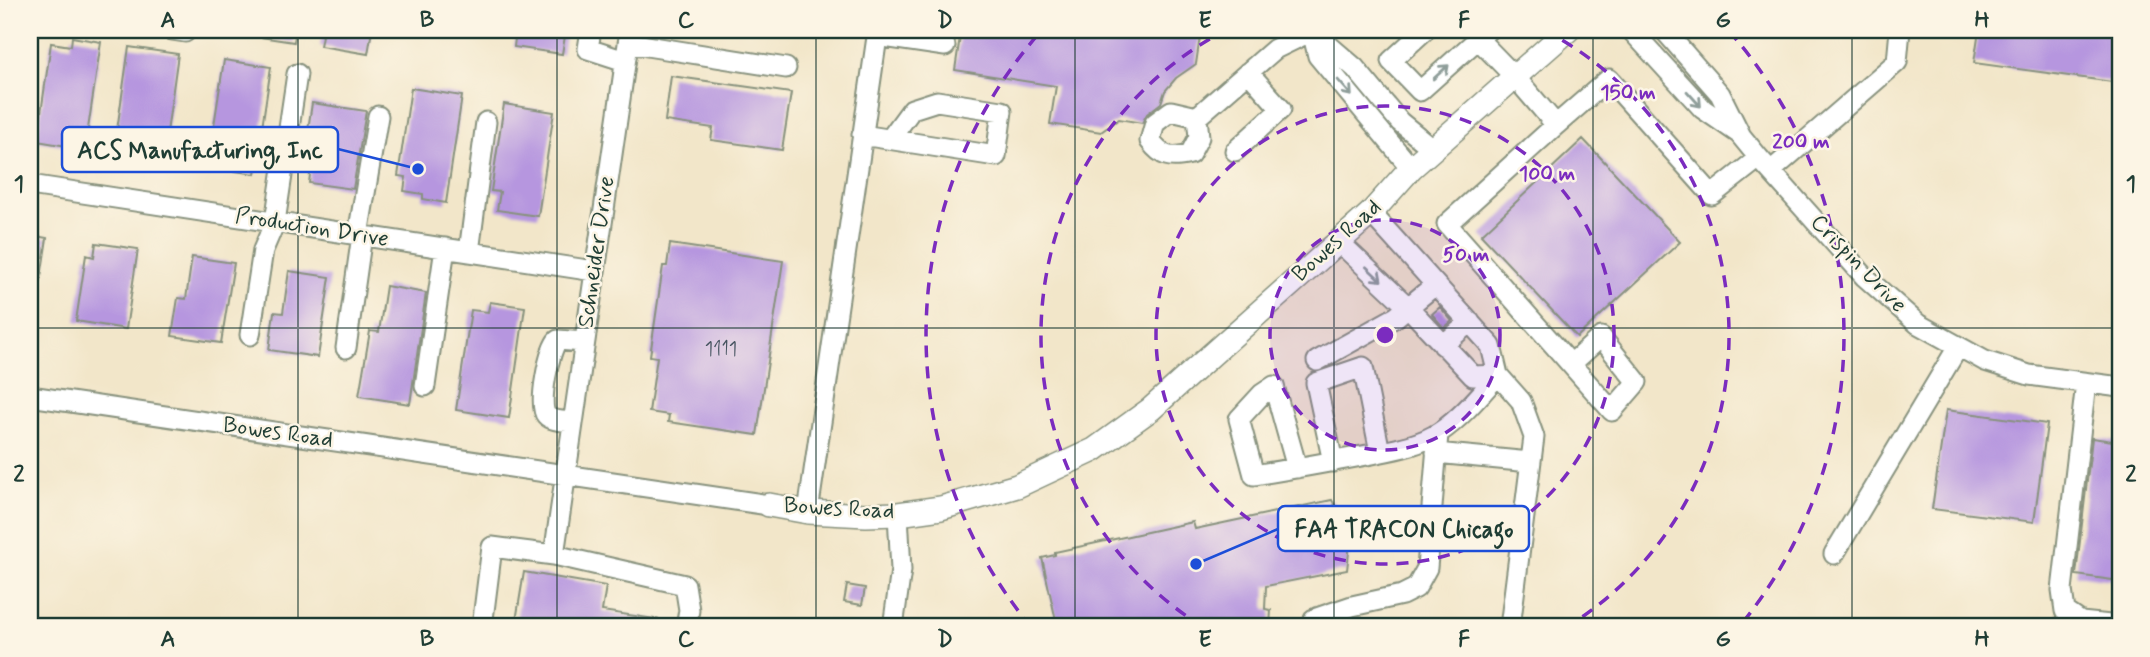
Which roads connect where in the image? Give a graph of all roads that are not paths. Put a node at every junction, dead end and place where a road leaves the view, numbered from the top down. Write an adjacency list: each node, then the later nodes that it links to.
1 (591, 30): 11 (street)
2 (1425, 30): 9 (street, one-way to 9)
3 (1568, 30): 16 (main road, Bowes Road)
4 (1632, 30): 22 (street, Crispin Drive, one-way to 22)
5 (1664, 30): 22 (street, Crispin Drive)
6 (1900, 30): 26 (street)
7 (1312, 31): 10 (street); 24 (street); 27 (street, one-way to 27)
8 (877, 33): 12 (street); 21 (street)
9 (1483, 34): 16 (street)
10 (1284, 36): 14 (street)
11 (628, 45): 13 (street); 35 (street, Schneider Drive)
12 (945, 46)
13 (786, 68)
14 (1248, 72): 18 (street); 25 (street)
15 (297, 74): 30 (street)
16 (1515, 77): 20 (street); 24 (main road, Bowes Road)
17 (378, 117): 31 (street)
18 (1197, 117)
19 (486, 122): 34 (street)
20 (1556, 125): 26 (street); 45 (street)
21 (862, 135): 23 (street); 59 (street)
22 (1741, 136): 26 (street, Crispin Drive)
23 (890, 139): 23 (street)
24 (1433, 149): 27 (main road, Bowes Road)
25 (1234, 151)
26 (1765, 164): 42 (street, Crispin Drive)
27 (1411, 168): 29 (main road, Bowes Road)
28 (30, 185): 30 (street, Production Drive)
29 (1371, 213): 32 (main road, Bowes Road); 36 (street)
30 (275, 222): 31 (street, Production Drive); 39 (street)
31 (360, 235): 33 (street, Production Drive); 43 (street)
32 (1338, 241): 37 (street, one-way to 37); 60 (main road, Bowes Road)
33 (445, 248): 34 (street, Production Drive); 48 (street)
34 (469, 252): 35 (street, Production Drive)
35 (594, 271): 40 (street, Schneider Drive)
36 (1435, 285): 37 (street); 38 (street)
37 (1409, 308): 41 (street); 44 (street)
38 (1470, 322): 41 (street); 46 (street)
39 (250, 335)
40 (584, 342): 51 (street, Schneider Drive); 51 (street)
41 (1443, 345): 46 (street)
42 (1958, 347): 47 (street, Crispin Drive); 61 (street)
43 (346, 348)
44 (1317, 360)
45 (1571, 364)
46 (1498, 375): 52 (street); 55 (street)
47 (2086, 383): 49 (street, Crispin Drive); 63 (street)
48 (425, 386)
49 (2120, 387)
50 (30, 396): 57 (street, Bowes Road)
51 (572, 422): 57 (street, Schneider Drive)
52 (1437, 444): 53 (street); 55 (street); 67 (street)
53 (1380, 452): 54 (street); 54 (street)
54 (1333, 462): 56 (street)
55 (1530, 462): 68 (street)
56 (1297, 468)
57 (565, 474): 58 (street, Bowes Road); 62 (street, Schneider Drive)
58 (769, 505): 59 (main road, Bowes Road)
59 (808, 512): 60 (main road, Bowes Road)
60 (898, 514): 66 (street)
61 (1834, 554)
62 (554, 555): 64 (street); 65 (street)
63 (2120, 626)
64 (482, 627)
65 (686, 627)
66 (893, 627)
67 (1312, 627)
68 (1510, 627)

